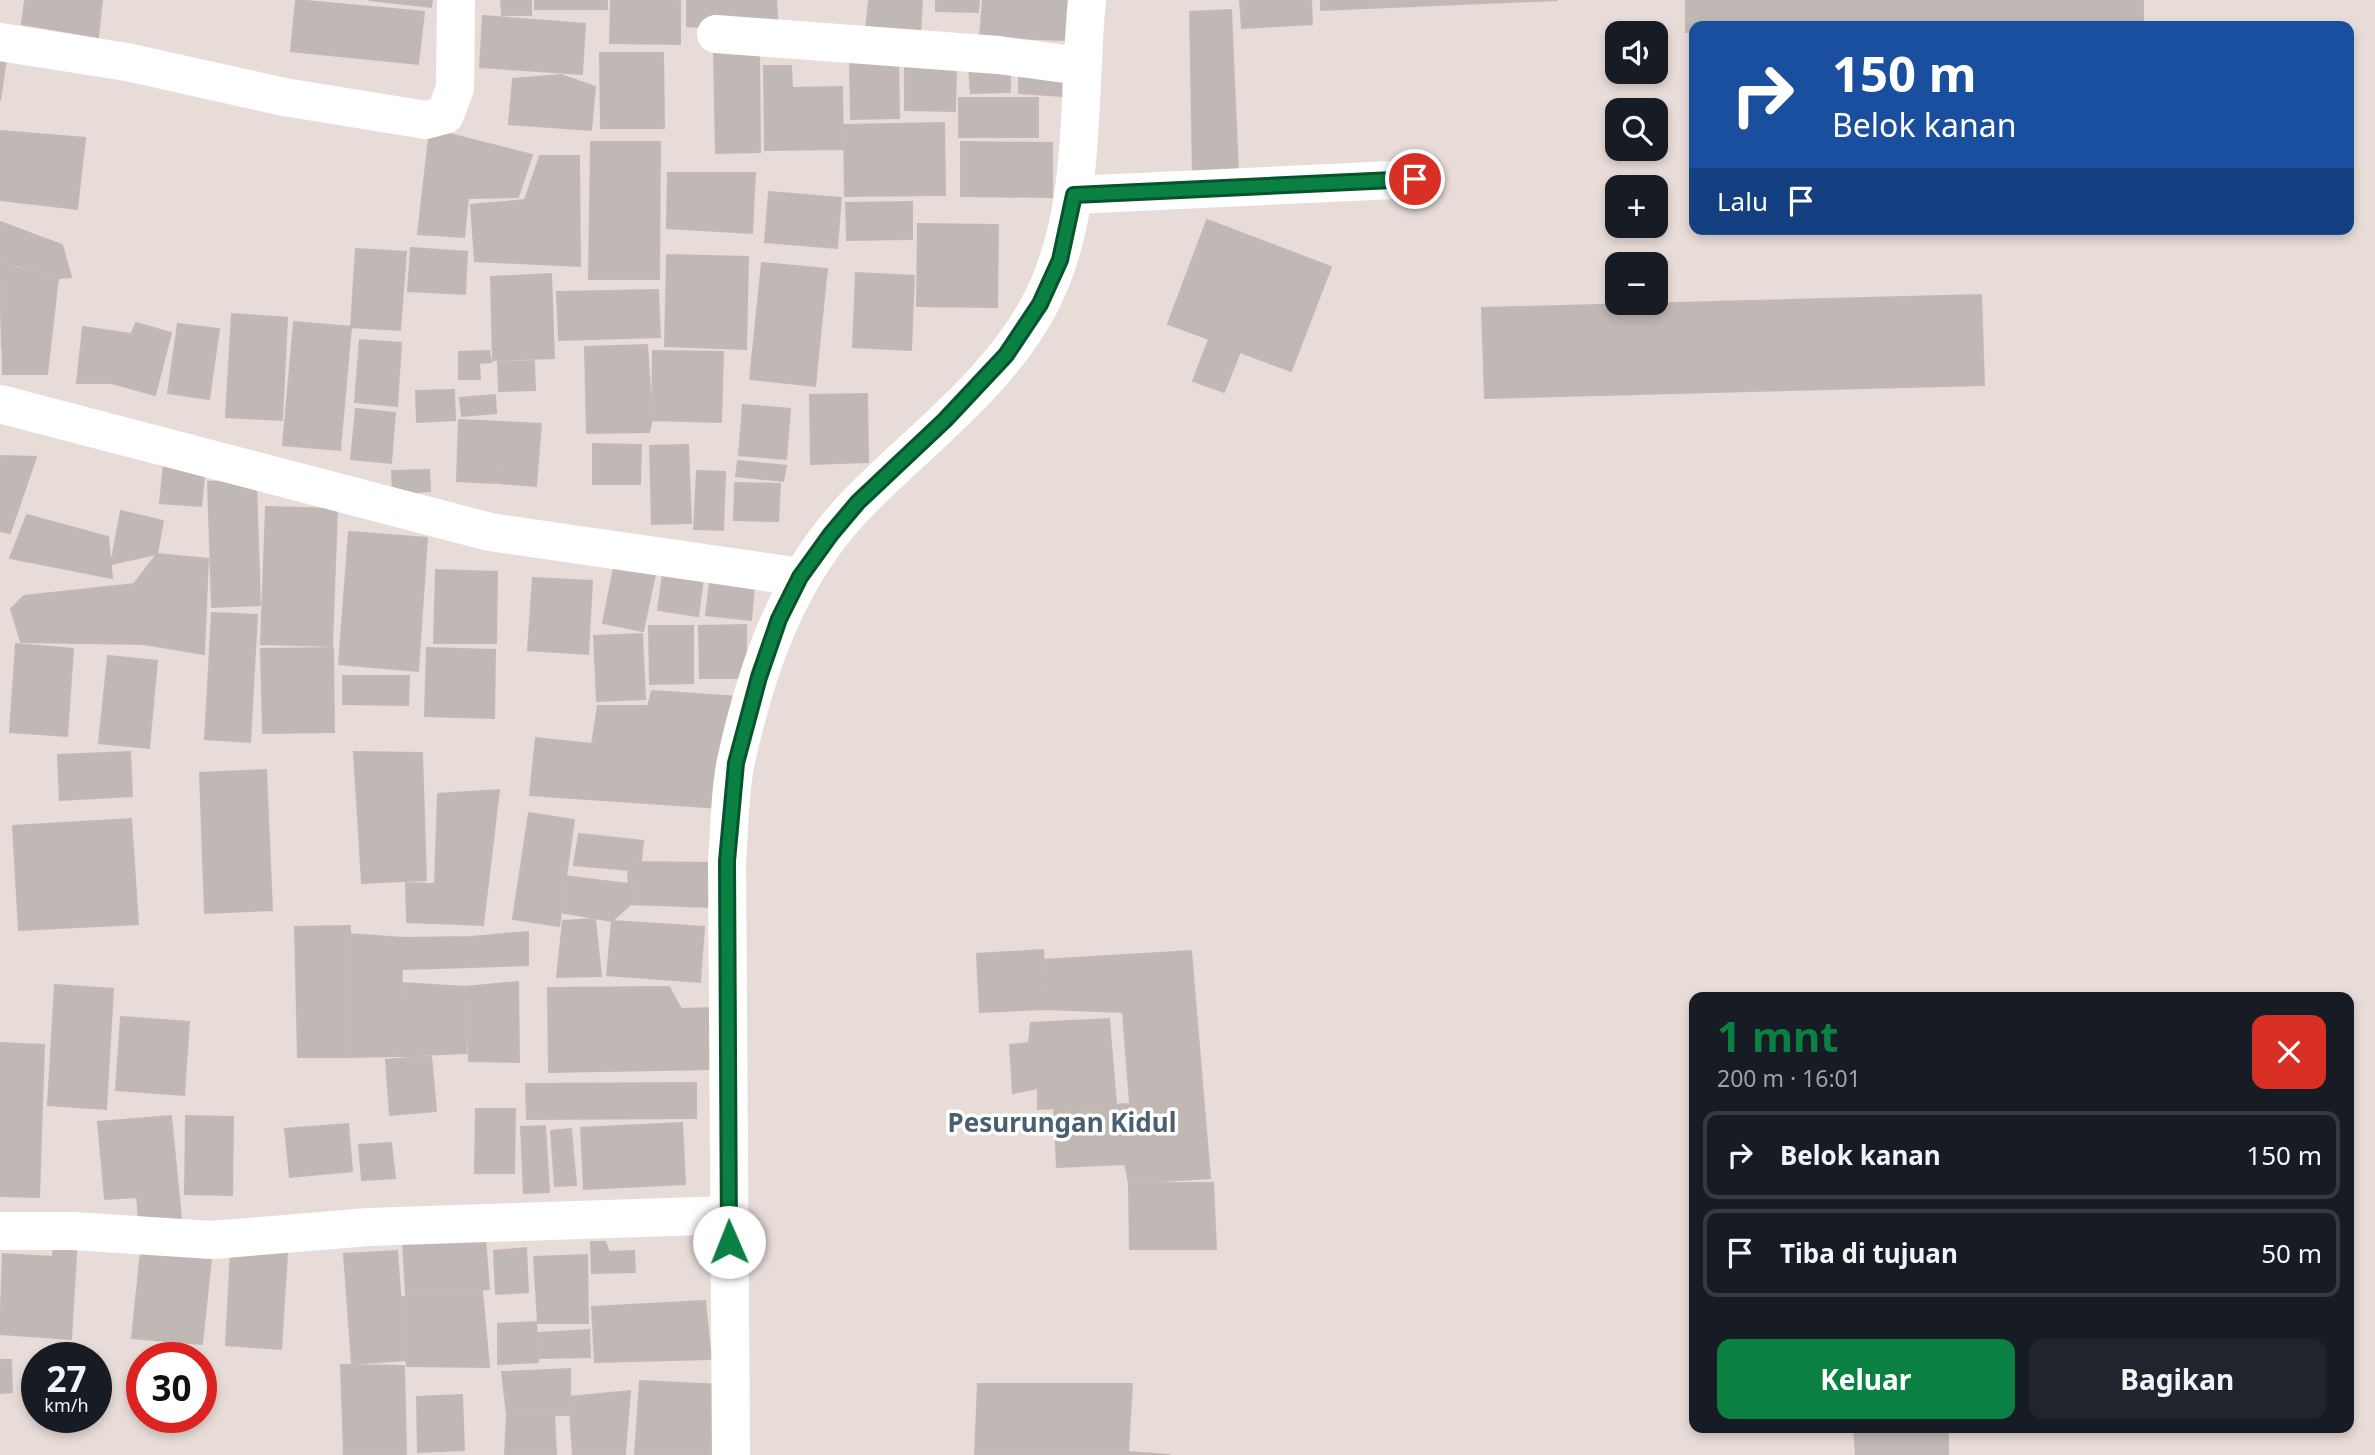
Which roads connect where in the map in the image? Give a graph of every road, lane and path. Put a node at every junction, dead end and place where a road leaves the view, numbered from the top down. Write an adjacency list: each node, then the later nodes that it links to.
1 (456, 0): 4 (street)
2 (1087, 0): 5 (street)
3 (716, 34): 5 (street)
4 (0, 42)
5 (1080, 66): 7 (street)
6 (1415, 179): 7 (street)
7 (1074, 195): 9 (street)
8 (0, 404): 9 (street)
9 (800, 577): 10 (street)
10 (729, 1215): 11 (street); 12 (street)
11 (0, 1231)
12 (731, 1455)

